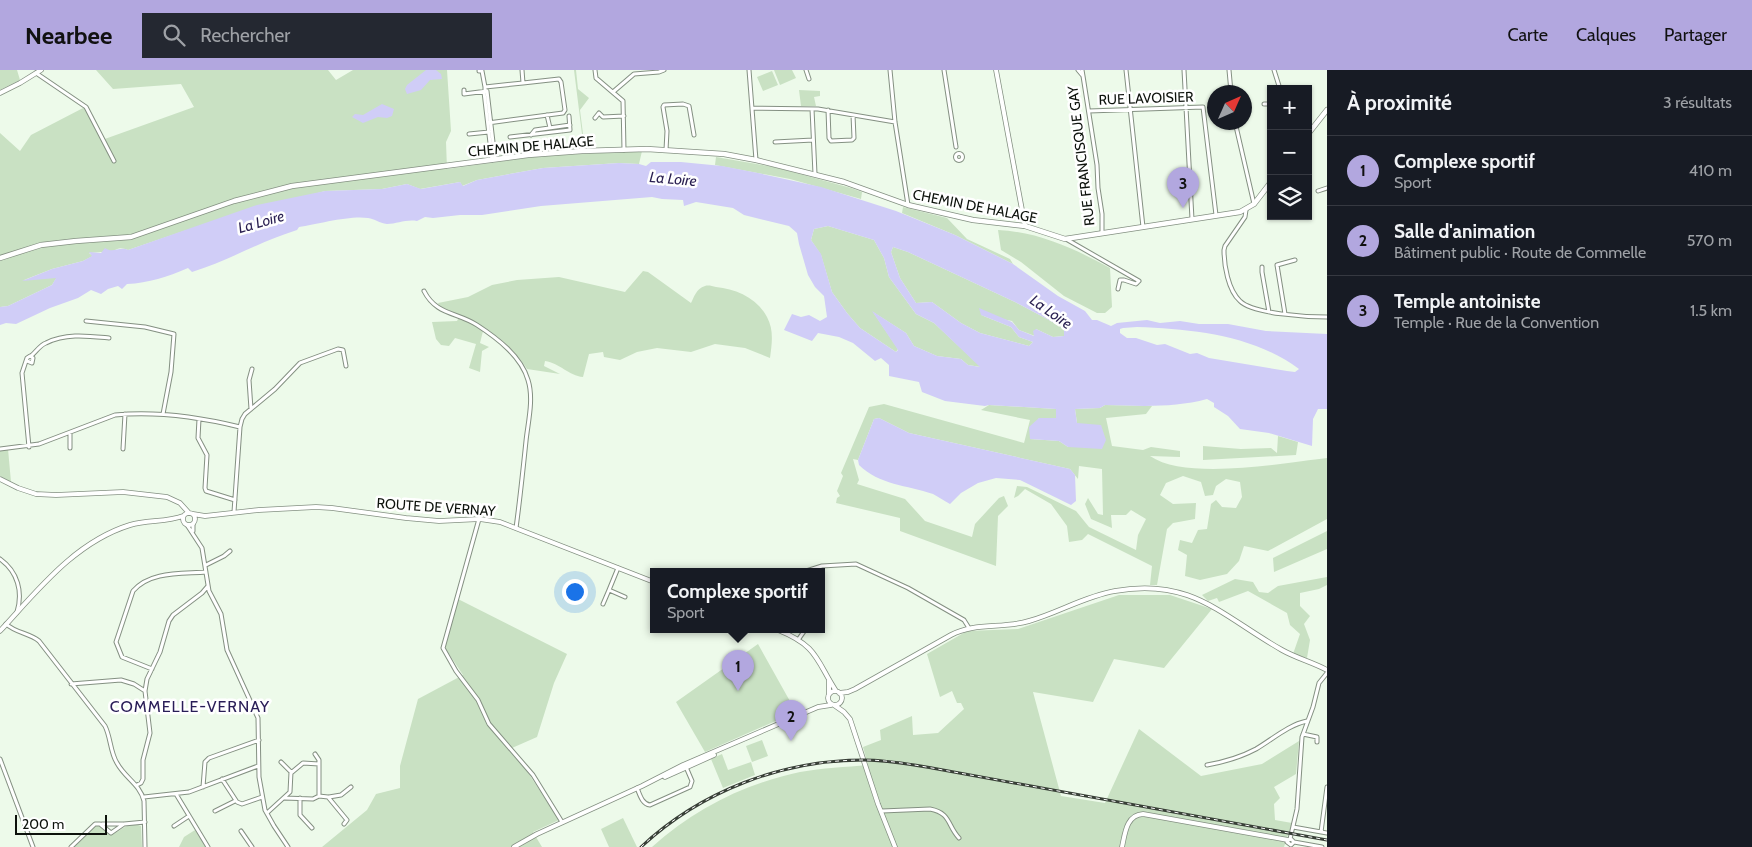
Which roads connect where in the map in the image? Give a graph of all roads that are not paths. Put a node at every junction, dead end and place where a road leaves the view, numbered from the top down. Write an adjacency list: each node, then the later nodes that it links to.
1 (41, 70): 17 (street)
2 (522, 70): 20 (street)
3 (595, 70): 26 (street)
4 (664, 70): 26 (street)
5 (749, 70): 28 (street)
6 (806, 70): 19 (street)
7 (890, 70): 39 (street)
8 (944, 70): 54 (street)
9 (996, 70): 67 (street)
10 (1078, 70): 18 (street, RUE FRANCISQUE GAY)
11 (1082, 70): 18 (street, RUE FRANCISQUE GAY)
12 (1126, 70): 31 (street)
13 (1184, 70): 27 (street)
14 (1229, 70): 21 (street)
15 (1274, 70): 22 (street)
16 (479, 71): 24 (street)
17 (36, 73): 25 (street); 57 (street)
18 (1083, 76): 33 (street, RUE FRANCISQUE GAY)
19 (809, 79)
20 (524, 83): 24 (street); 34 (street)
21 (1230, 85)
22 (1279, 85)
23 (464, 90): 24 (street)
24 (485, 90): 40 (street)
25 (0, 92)
26 (613, 92): 37 (street)
27 (1186, 107): 31 (street, RUE LAVOISIER); 65 (street, RUE LAVOISIER); 66 (street)
28 (753, 108): 29 (street); 56 (street)
29 (812, 109): 30 (street); 50 (street)
30 (828, 110): 35 (street); 35 (street)
31 (1130, 110): 33 (street, RUE LAVOISIER); 68 (street)
32 (1327, 110): 44 (main road)
33 (1089, 112): 69 (street, RUE FRANCISQUE GAY)
34 (547, 115): 40 (street); 42 (street)
35 (853, 115): 39 (street)
36 (569, 116): 41 (street)
37 (624, 116): 38 (street); 52 (street)
38 (595, 118)
39 (895, 122): 63 (street)
40 (489, 123): 45 (street)
41 (570, 126): 42 (street); 47 (street)
42 (550, 128): 47 (street)
43 (1236, 130): 62 (street)
44 (1311, 130)
45 (490, 132): 46 (street); 55 (street)
46 (469, 134)
47 (531, 135): 49 (street)
48 (694, 135): 53 (street)
49 (510, 138)
50 (813, 140): 51 (street); 58 (street)
51 (775, 142)
52 (624, 150): 53 (main road, CHEMIN DE HALAGE); 55 (main road, CHEMIN DE HALAGE)
53 (666, 150): 56 (main road, CHEMIN DE HALAGE)
54 (959, 154)
55 (493, 160): 71 (main road, CHEMIN DE HALAGE)
56 (756, 160): 58 (main road, CHEMIN DE HALAGE)
57 (114, 161)
58 (815, 174): 63 (main road, CHEMIN DE HALAGE)
59 (1267, 187): 62 (main road)
60 (1327, 188): 61 (street)
61 (1318, 191)
62 (1254, 204): 64 (main road)
63 (908, 205): 67 (main road, CHEMIN DE HALAGE)
64 (1246, 210): 65 (main road); 76 (street)
65 (1216, 215): 66 (main road)
66 (1192, 219): 68 (main road)
67 (1025, 226): 70 (main road, CHEMIN DE HALAGE)
68 (1143, 227): 69 (main road)
69 (1102, 232): 70 (main road)
70 (1065, 239): 74 (street)
71 (0, 258)
72 (1295, 260): 77 (street)
73 (1262, 267): 76 (street)
74 (1118, 288)
75 (424, 291): 102 (street)
76 (1268, 312): 77 (street)
77 (1285, 314): 78 (street)
78 (1327, 317)
79 (86, 321): 85 (street)
80 (109, 338): 89 (street)
81 (346, 366): 83 (street)
82 (252, 368): 83 (street)
83 (252, 409): 87 (street)
84 (125, 414): 85 (street); 88 (street); 92 (street)
85 (163, 414): 86 (street)
86 (199, 419): 87 (street); 94 (street)
87 (240, 427): 94 (street)
88 (70, 434): 89 (street); 90 (street)
89 (29, 447): 91 (street)
90 (70, 448)
91 (0, 449)
92 (123, 449)
93 (0, 479): 96 (street)
94 (235, 500): 95 (street)
95 (234, 512): 97 (street, ROUTE DE VERNAY); 99 (street, ROUTE DE VERNAY)
96 (188, 514): 97 (street, ROUTE DE VERNAY); 98 (street); 100 (street); 101 (street)
97 (205, 516): 100 (street, ROUTE DE VERNAY)
98 (169, 519): 101 (street); 115 (street)
99 (479, 519): 102 (street, ROUTE DE VERNAY); 169 (street)
100 (194, 523): 101 (street); 103 (street)
101 (186, 524): 103 (street)
102 (516, 529): 107 (street, ROUTE DE VERNAY)
103 (193, 532): 106 (street)
104 (230, 551): 106 (street)
105 (0, 559): 113 (street)
106 (206, 565): 109 (street)
107 (618, 568): 110 (street, ROUTE DE VERNAY); 112 (street)
108 (815, 568): 119 (street)
109 (206, 572): 111 (street); 124 (street)
110 (650, 580)
111 (208, 586): 124 (street); 139 (street)
112 (609, 590): 114 (street); 116 (street)
113 (20, 595): 115 (street); 117 (street)
114 (625, 597)
115 (27, 602): 117 (street)
116 (603, 604)
117 (17, 613): 118 (street)
118 (6, 624): 120 (street); 127 (street)
119 (969, 628): 125 (street); 130 (street)
120 (0, 631)
121 (784, 633): 123 (street)
122 (803, 633): 123 (street)
123 (798, 640): 126 (street)
124 (152, 669): 128 (street)
125 (1327, 671): 137 (street)
126 (829, 680): 129 (street); 131 (street)
127 (71, 684): 128 (street); 150 (street)
128 (145, 691): 150 (street)
129 (838, 692): 130 (street); 131 (street); 132 (street)
130 (848, 692): 132 (street)
131 (828, 696): 133 (street); 134 (street)
132 (841, 701): 133 (street); 135 (street)
133 (833, 705): 134 (street); 135 (street)
134 (818, 707): 136 (street)
135 (844, 712): 165 (street)
136 (795, 717): 147 (street); 151 (street)
137 (1307, 721): 138 (street); 145 (street)
138 (1303, 734): 140 (street); 174 (street)
139 (259, 740): 146 (street); 152 (street)
140 (1317, 742)
141 (314, 754): 144 (street)
142 (0, 759): 181 (street)
143 (281, 762): 148 (street)
144 (319, 764): 148 (street); 157 (street)
145 (1207, 765)
146 (258, 766): 149 (street); 159 (street)
147 (686, 767): 151 (street); 155 (street)
148 (291, 773): 161 (street)
149 (222, 779): 152 (street); 163 (street)
150 (137, 785): 158 (street)
151 (642, 786): 155 (street)
152 (203, 787): 156 (street)
153 (351, 787): 160 (street)
154 (1327, 787): 177 (street)
155 (637, 788): 169 (street)
156 (176, 794): 158 (street); 167 (street)
157 (319, 796): 160 (street); 162 (street)
158 (144, 797): 168 (street)
159 (262, 797): 163 (street); 166 (street)
160 (328, 797): 172 (street)
161 (284, 798): 162 (street); 166 (street)
162 (300, 798): 175 (street)
163 (235, 801): 164 (street)
164 (215, 811)
165 (882, 811): 179 (street); 188 (street)
166 (267, 813): 186 (street)
167 (189, 816): 173 (street); 184 (street)
168 (145, 822): 171 (street); 183 (street)
169 (562, 822): 187 (street)
170 (100, 824): 171 (street); 171 (street); 182 (street)
171 (124, 824)
172 (344, 824)
173 (174, 826)
174 (1293, 827): 177 (street); 180 (street)
175 (312, 828)
176 (241, 831): 185 (street)
177 (1321, 832): 178 (street)
178 (1327, 833)
179 (959, 838)
180 (1289, 843): 189 (street); 190 (street)
181 (33, 847)
182 (71, 847)
183 (145, 847)
184 (208, 847)
185 (252, 847)
186 (288, 847)
187 (514, 847)
188 (895, 847)
189 (1122, 847)
190 (1321, 847)

